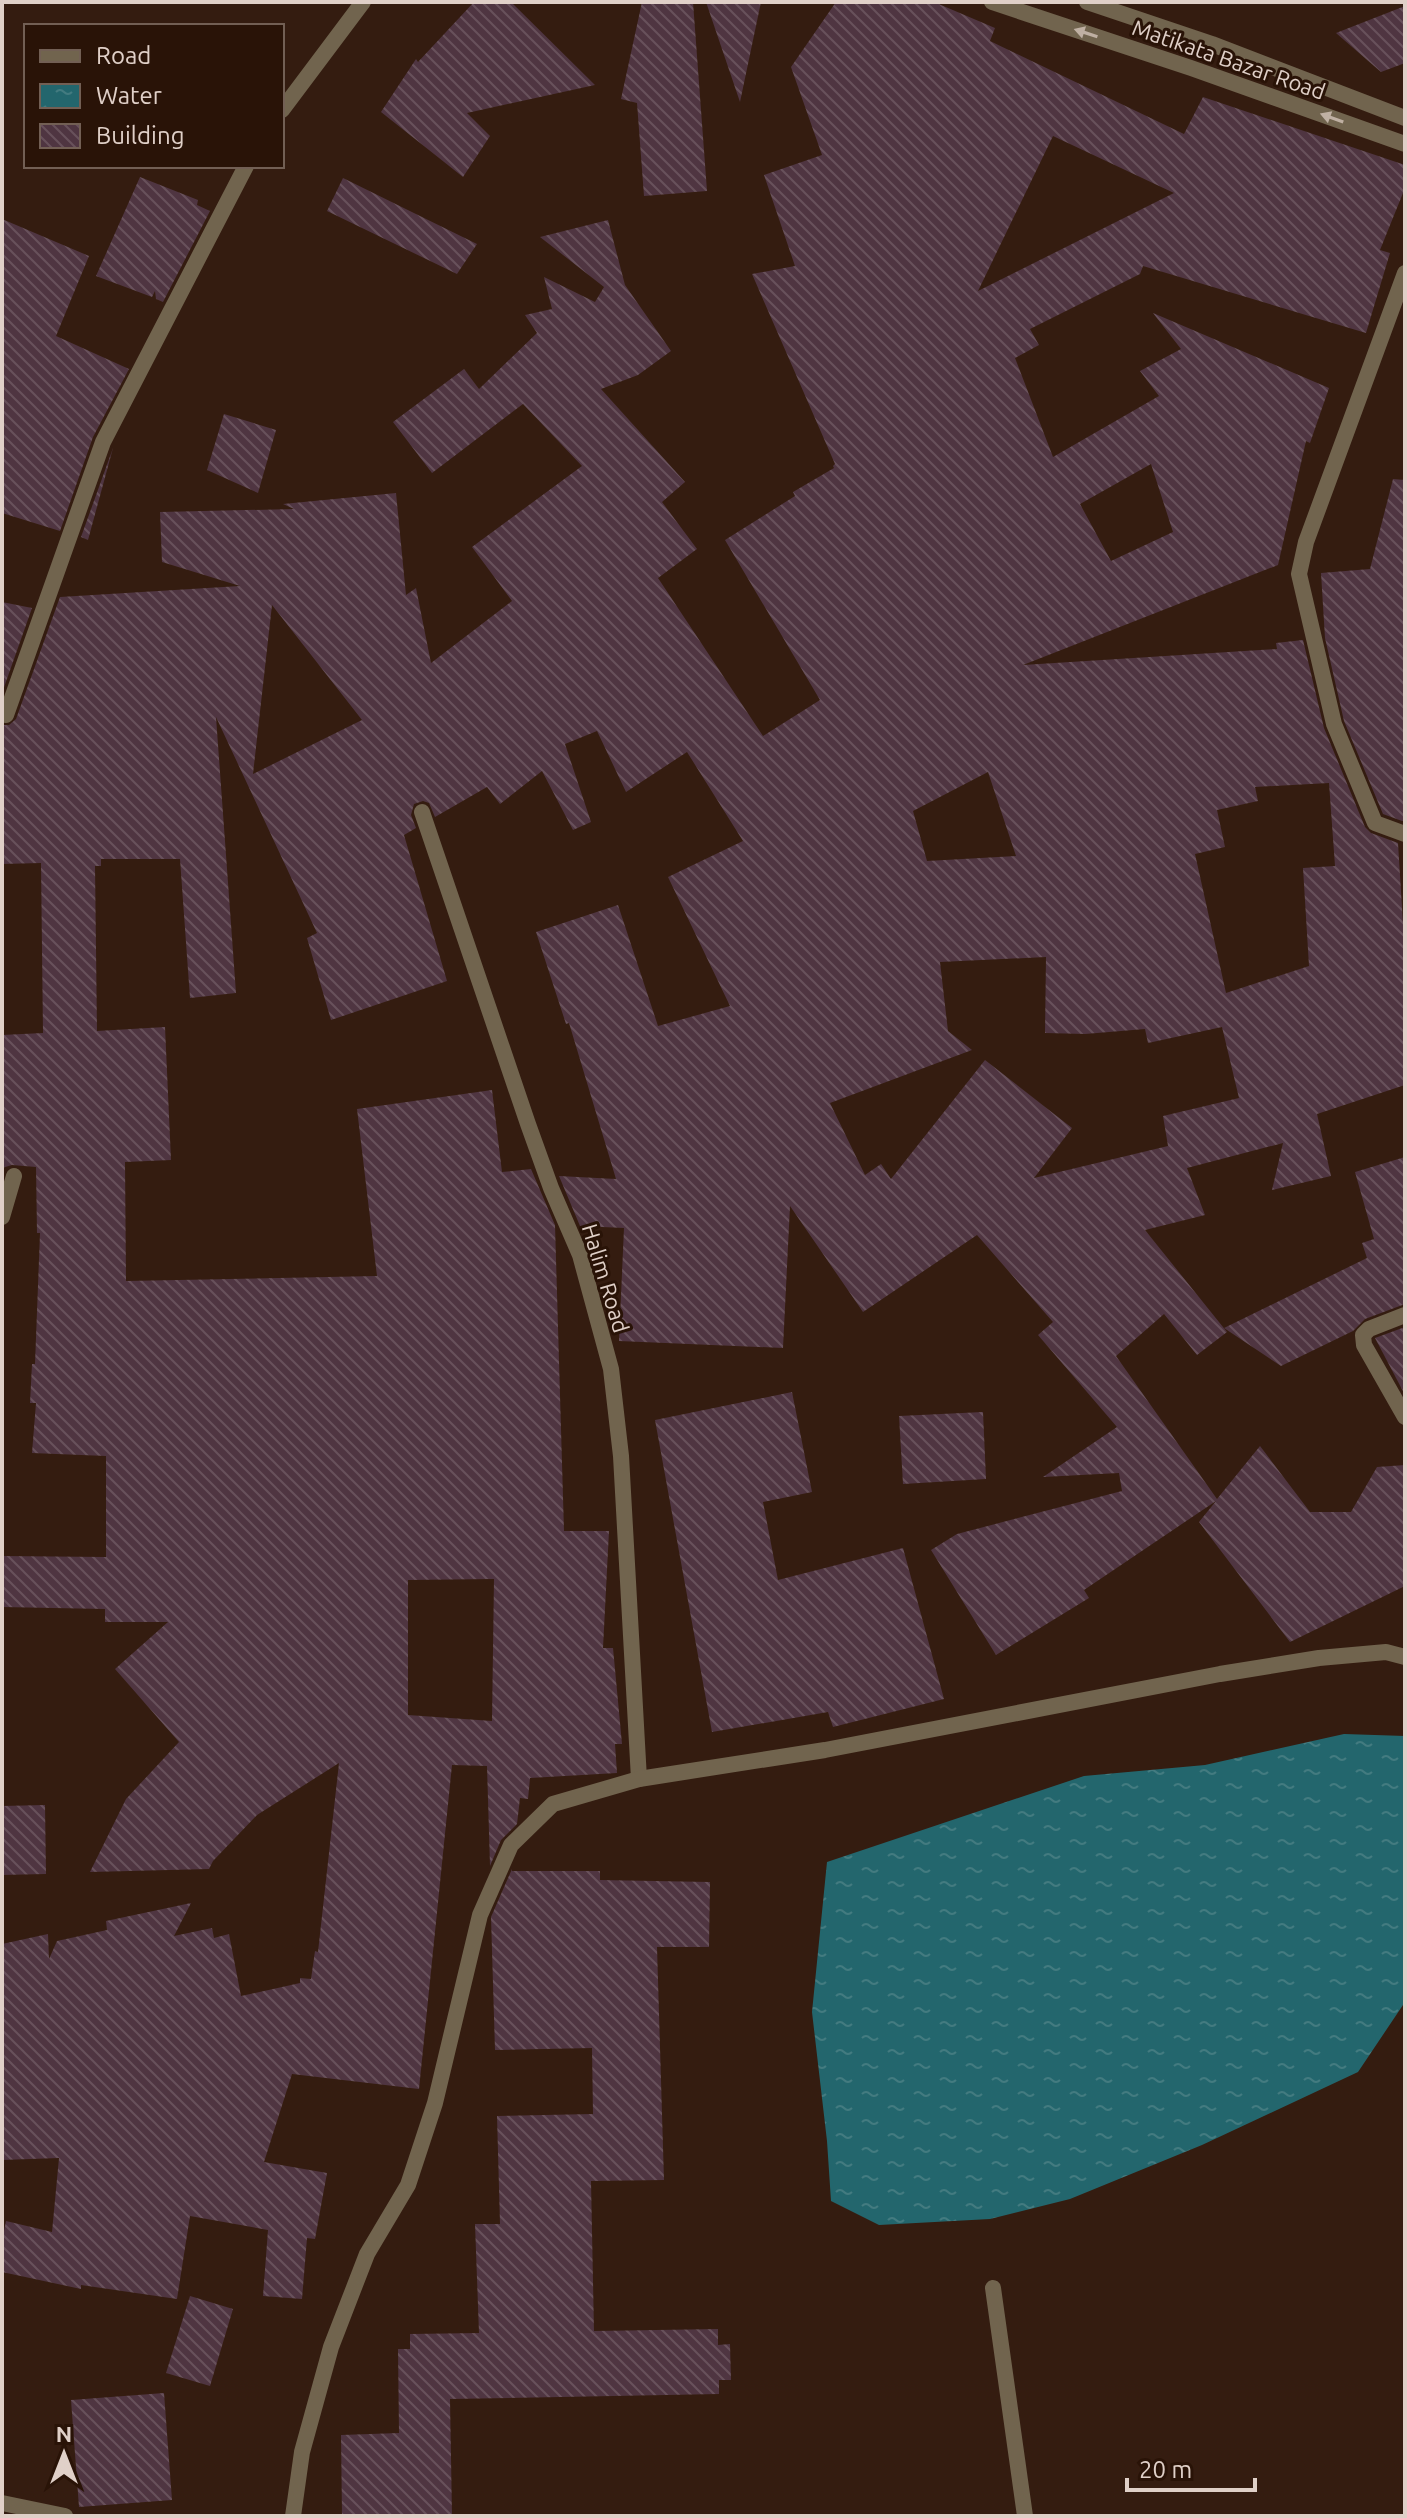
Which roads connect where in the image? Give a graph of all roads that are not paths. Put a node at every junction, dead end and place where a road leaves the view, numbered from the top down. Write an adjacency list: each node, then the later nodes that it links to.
1 (363, 2): 4 (street)
2 (992, 2): 6 (street, Matikata Bazar Road, one-way to 2)
3 (1087, 2): 5 (street, Matikata Bazar Road)
4 (284, 107)
5 (1405, 118)
6 (1405, 144)
7 (245, 168): 9 (street)
8 (1405, 273): 11 (street)
9 (2, 714)
10 (422, 812): 17 (street, Halim Road)
11 (1405, 834)
12 (14, 1176): 13 (street)
13 (2, 1217)
14 (1405, 1315): 15 (street)
15 (1405, 1417)
16 (1405, 1657): 17 (street)
17 (639, 1779): 21 (street)
18 (993, 2288): 22 (street)
19 (2, 2503): 20 (street)
20 (65, 2516)
21 (293, 2516)
22 (1025, 2516)

